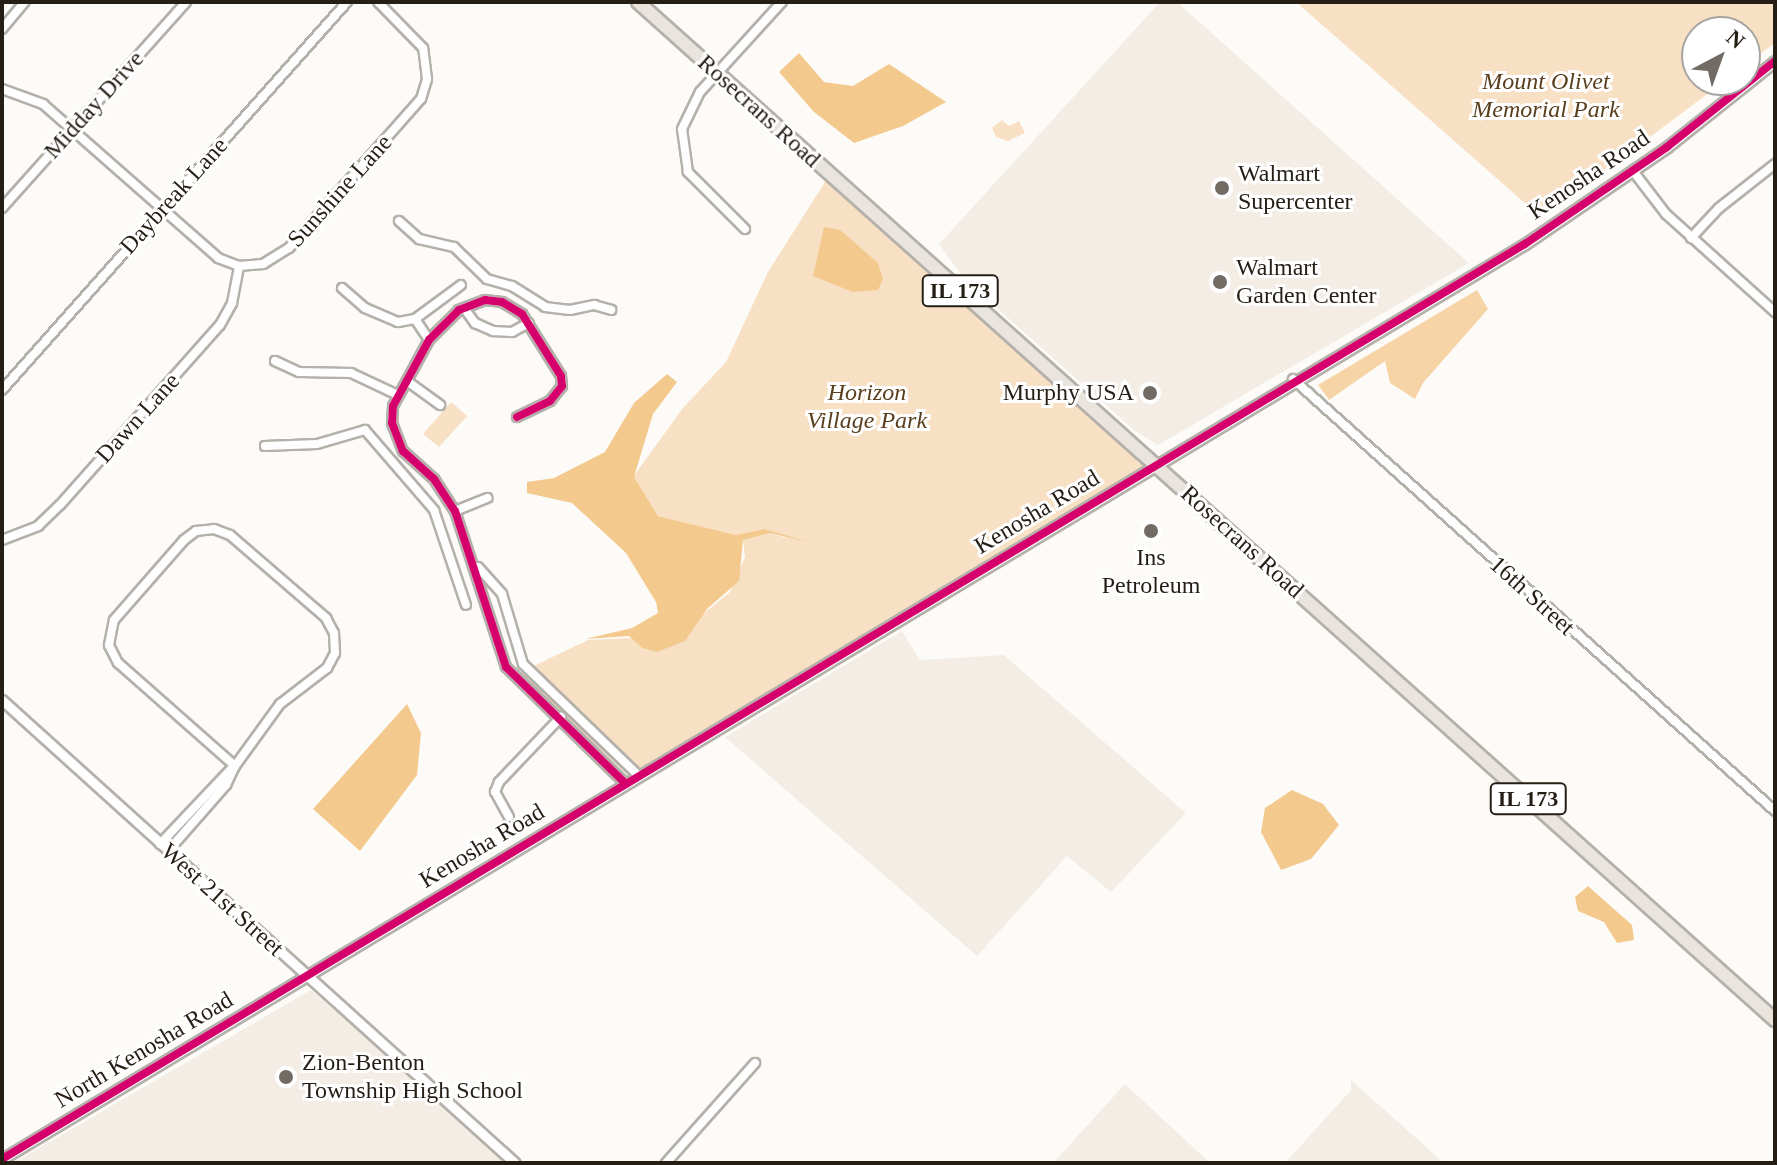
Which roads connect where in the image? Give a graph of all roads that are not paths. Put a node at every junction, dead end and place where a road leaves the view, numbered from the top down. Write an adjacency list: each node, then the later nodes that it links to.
1 (25, 2): 7 (street)
2 (186, 2): 11 (street, Midday Drive)
3 (347, 2): 15 (street, Daybreak Lane)
4 (378, 2): 19 (street, Sunshine Lane)
5 (638, 2): 9 (main road, Rosecrans Road / IL 173)
6 (782, 2): 9 (street)
7 (2, 29)
8 (1775, 61): 13 (street, Kenosha Road)
9 (718, 73): 17 (street); 38 (main road, Rosecrans Road / IL 173)
10 (2, 89): 11 (street)
11 (72, 130): 14 (street, Midday Drive); 15 (street)
12 (1775, 164): 18 (street)
13 (1633, 171): 18 (street); 31 (street, Kenosha Road)
14 (2, 208)
15 (162, 210): 19 (street); 33 (street, Daybreak Lane)
16 (399, 221): 21 (street)
17 (745, 229)
18 (1691, 238): 26 (street)
19 (239, 266): 43 (street, Dawn Lane)
20 (461, 285): 27 (street)
21 (507, 285): 23 (street); 25 (street)
22 (342, 288): 27 (street)
23 (502, 302): 24 (street); 28 (street)
24 (464, 308): 28 (street); 29 (street)
25 (611, 310)
26 (1775, 312)
27 (415, 319): 29 (street)
28 (529, 323): 36 (street)
29 (429, 340): 32 (street)
30 (275, 361): 34 (street)
31 (1292, 379): 38 (street, Kenosha Road); 51 (street, 16th Street)
32 (407, 381): 34 (street); 35 (street)
33 (2, 390)
34 (398, 395): 39 (street)
35 (440, 405)
36 (517, 417)
37 (265, 446): 40 (street)
38 (1156, 464): 49 (street, Kenosha Road); 55 (main road, Rosecrans Road / IL 173)
39 (422, 467): 40 (street); 42 (street)
40 (409, 481): 45 (street)
41 (487, 498): 42 (street)
42 (455, 511): 44 (street)
43 (2, 540)
44 (477, 566): 47 (street); 49 (street)
45 (466, 605)
46 (2, 700): 53 (street, West 21st Street)
47 (561, 717): 50 (street); 52 (street)
48 (235, 766): 48 (street); 53 (street)
49 (638, 775): 50 (street, Kenosha Road)
50 (625, 783): 54 (street, Kenosha Road)
51 (1775, 811)
52 (509, 817)
53 (164, 847): 54 (street, West 21st Street)
54 (306, 976): 57 (street, North Kenosha Road); 58 (street, West 21st Street)
55 (1775, 1020)
56 (755, 1063): 59 (street)
57 (2, 1159)
58 (515, 1163)
59 (666, 1163)

